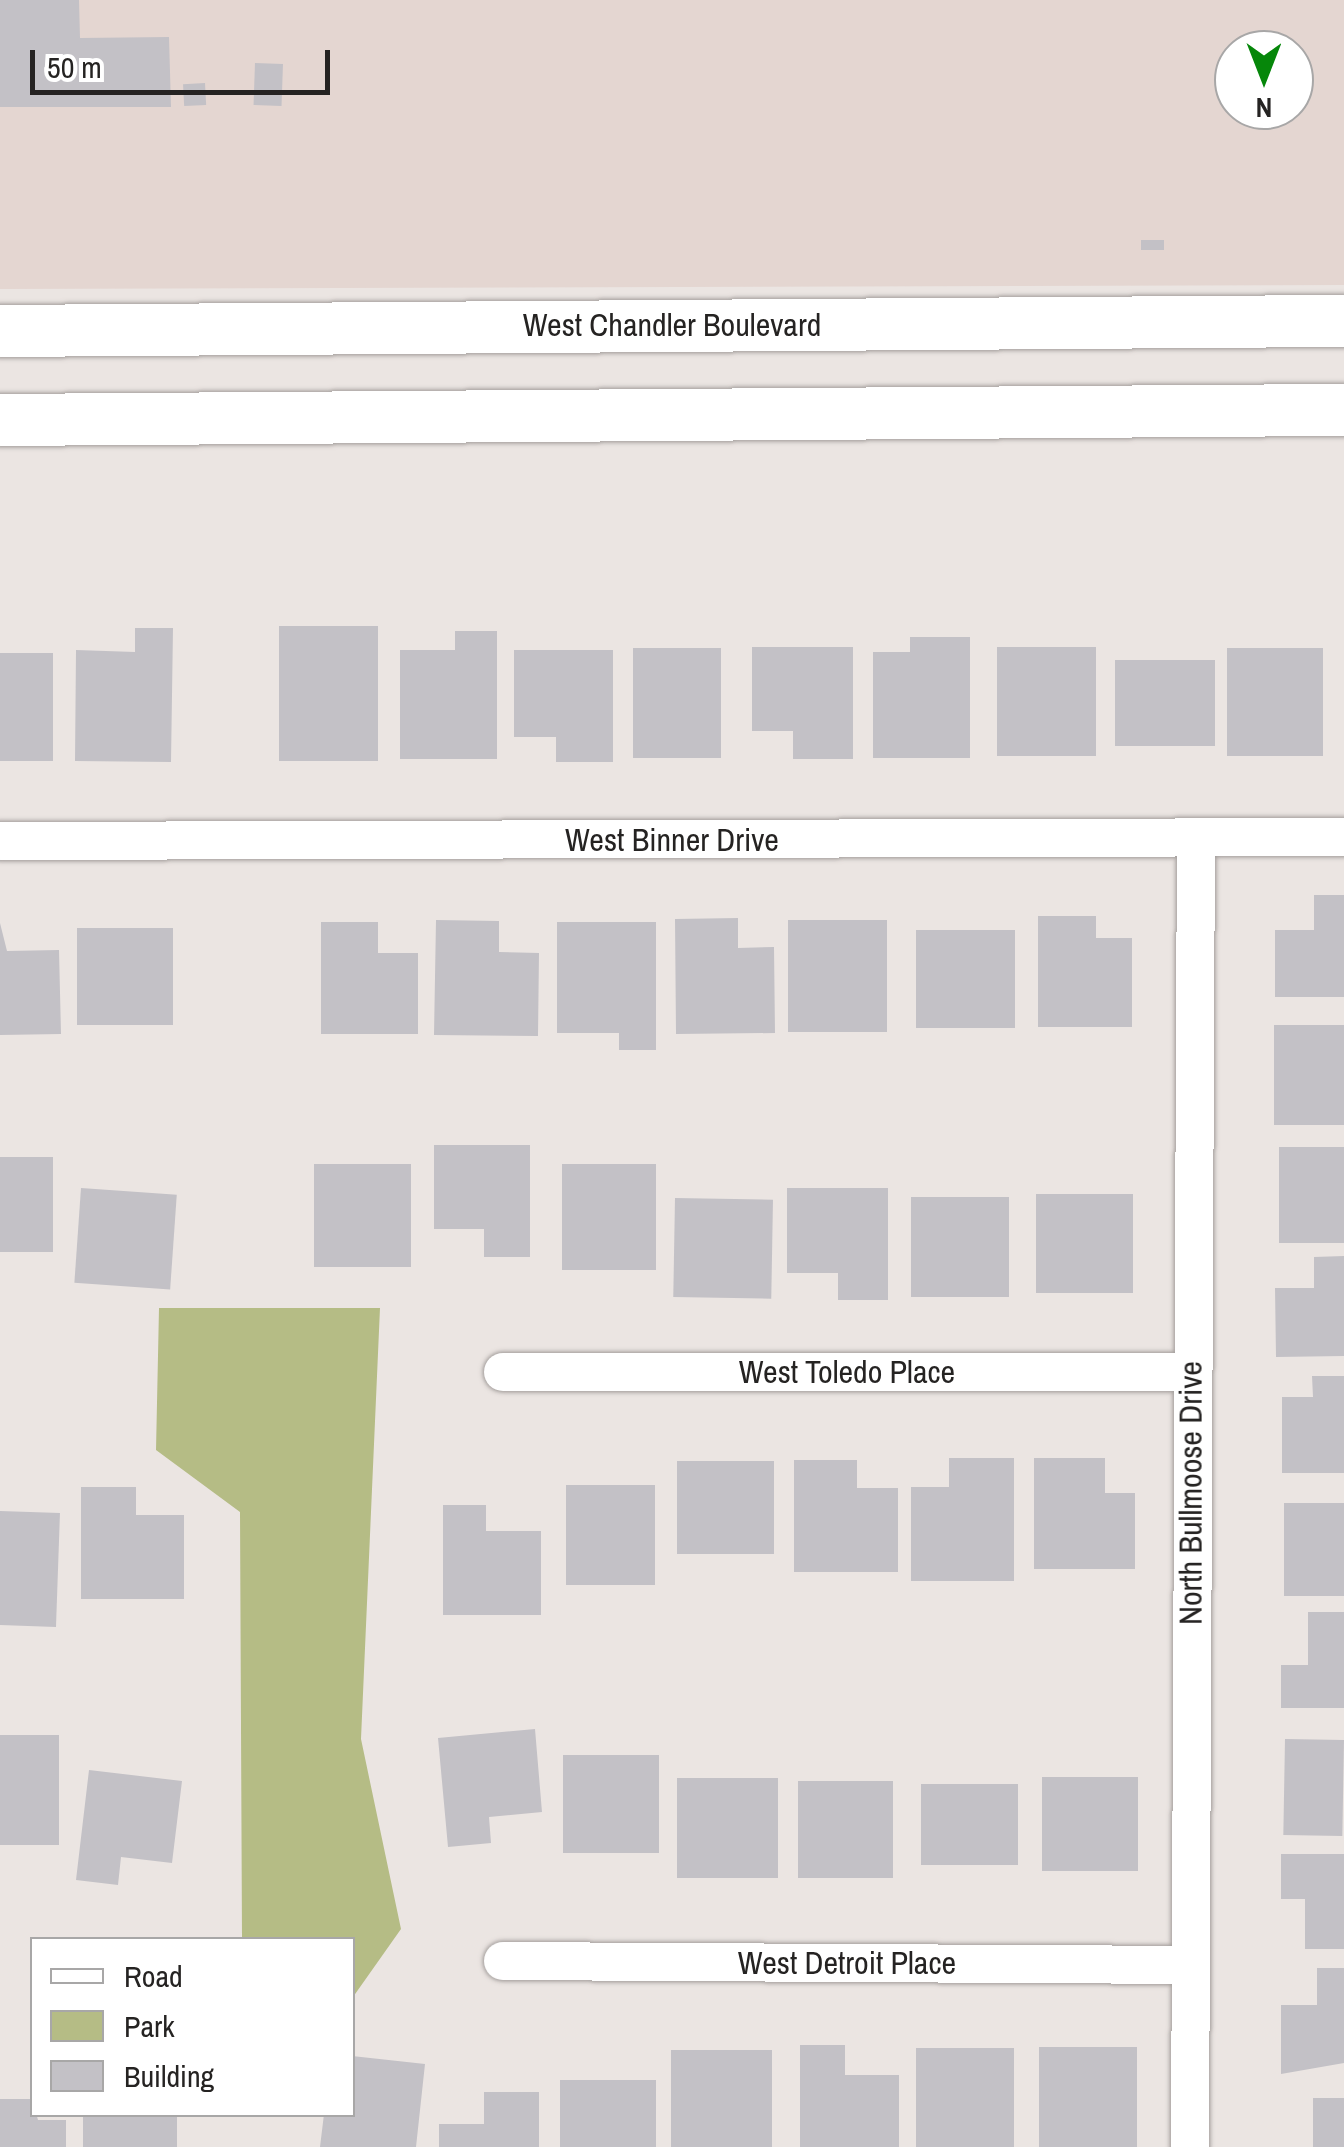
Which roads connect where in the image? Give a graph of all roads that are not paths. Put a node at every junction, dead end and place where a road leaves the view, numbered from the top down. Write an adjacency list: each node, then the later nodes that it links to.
1 (1344, 321): 2 (main road, West Chandler Boulevard)
2 (0, 331)
3 (1344, 410): 4 (main road)
4 (0, 420)
5 (1344, 837): 6 (street, West Binner Drive)
6 (1196, 840): 7 (street, West Binner Drive); 9 (street, North Bullmoose Drive)
7 (0, 841)
8 (503, 1372): 9 (street, West Toledo Place)
9 (1190, 1372): 11 (street, North Bullmoose Drive)
10 (503, 1960): 11 (street, West Detroit Place)
11 (1190, 1965): 12 (street, North Bullmoose Drive)
12 (1190, 2147)

